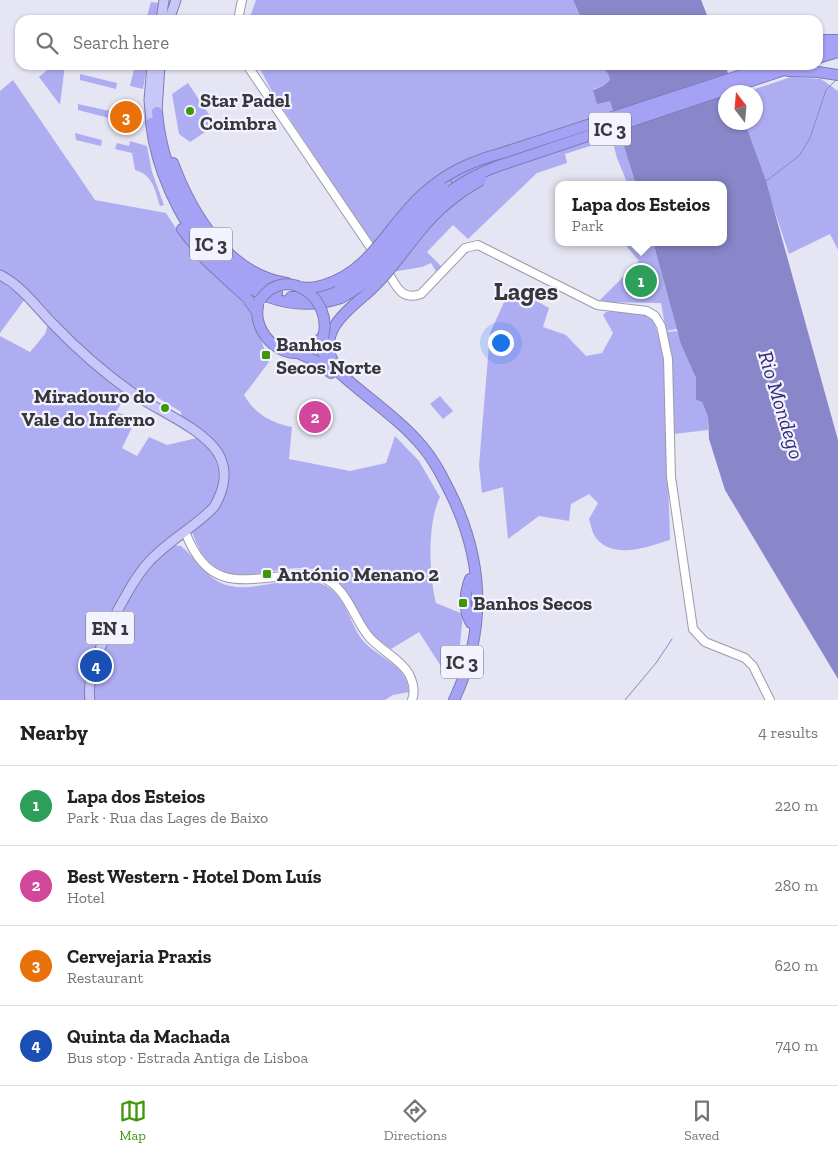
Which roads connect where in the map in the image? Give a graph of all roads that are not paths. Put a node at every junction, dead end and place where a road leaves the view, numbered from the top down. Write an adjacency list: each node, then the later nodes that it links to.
1 (164, 0): 4 (main road)
2 (176, 0): 5 (main road)
3 (242, 0): 6 (main road)
4 (162, 15)
5 (171, 15)
6 (239, 15)
7 (838, 42): 8 (highway)
8 (823, 43)
9 (838, 52): 10 (highway)
10 (823, 56)
11 (152, 70): 21 (main road)
12 (160, 70): 20 (main road)
13 (250, 70): 41 (main road)
14 (762, 70): 23 (highway, IC 3)
15 (764, 70): 24 (highway, IC 3)
16 (803, 70): 17 (highway, IC 3)
17 (824, 72): 18 (highway, IC 3); 19 (main road)
18 (838, 75)
19 (838, 81)
20 (157, 112): 26 (highway, IC 3); 28 (highway, IC 3)
21 (151, 123): 22 (highway)
22 (154, 144): 28 (highway, IC 3); 30 (highway, IC 3)
23 (502, 153): 27 (highway, IC 3, bridge); 28 (highway, IC 3, bridge)
24 (507, 163): 28 (highway, IC 3, bridge); 29 (highway, IC 3, bridge)
25 (0, 275): 34 (main road, EN 1)
26 (287, 283): 27 (highway, IC 3, bridge); 30 (highway, bridge)
27 (301, 287): 31 (highway, bridge)
28 (339, 295)
29 (365, 296): 31 (highway, IC 3); 33 (highway, IC 3)
30 (257, 312): 32 (highway, IC 3)
31 (323, 334): 32 (highway, IC 3); 33 (highway)
32 (304, 352): 40 (highway, IC 3)
33 (353, 384): 37 (highway, IC 3)
34 (186, 532): 35 (main road, EN 1); 36 (main road)
35 (176, 539): 36 (main road); 38 (main road, EN 1)
36 (191, 547): 39 (main road)
37 (456, 698)
38 (90, 700)
39 (412, 700)
40 (446, 700)
41 (770, 700)

